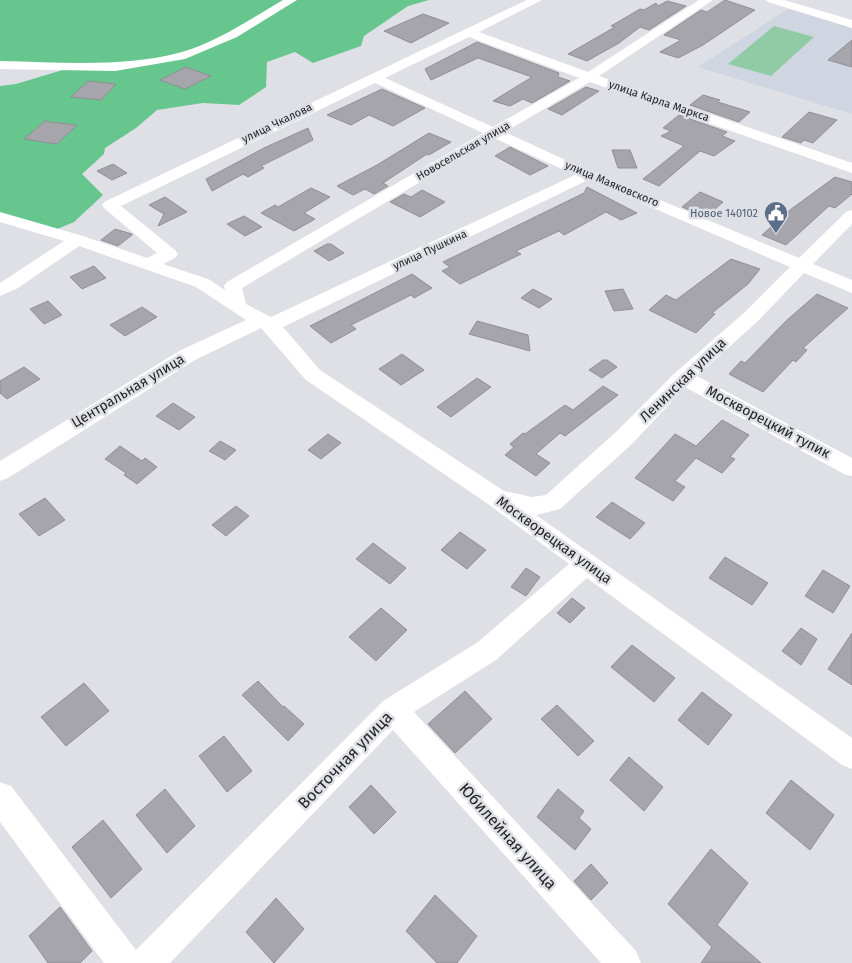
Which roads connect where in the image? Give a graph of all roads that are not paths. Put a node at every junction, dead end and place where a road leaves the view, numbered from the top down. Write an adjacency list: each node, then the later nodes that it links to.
1 (291, 0): 7 (street)
2 (536, 0): 6 (street, улица Чкалова)
3 (708, 0): 8 (street, Новосельская улица)
4 (772, 0): 5 (street)
5 (852, 24)
6 (467, 32): 8 (street, улица Карла Маркса); 9 (street, улица Чкалова)
7 (0, 65)
8 (589, 76): 10 (street, Новосельская улица); 11 (street, улица Карла Маркса)
9 (373, 77): 10 (street, улица Маяковского); 16 (street, улица Чкалова)
10 (496, 132): 12 (street, улица Маяковского); 20 (street, Новосельская улица)
11 (852, 168)
12 (589, 174): 17 (street, улица Маяковского); 21 (street, улица Пушкина)
13 (852, 215): 17 (street, Ленинская улица)
14 (0, 217): 15 (street)
15 (76, 240): 16 (street); 19 (street)
16 (147, 265): 20 (street)
17 (803, 266): 18 (street, улица Маяковского); 22 (street, Ленинская улица)
18 (852, 287)
19 (0, 290)
20 (238, 307): 21 (street)
21 (266, 323): 24 (street, Центральная улица); 25 (street, Москворецкая улица)
22 (683, 377): 23 (street, Москворецкий тупик); 25 (street, Ленинская улица)
23 (852, 468)
24 (0, 472)
25 (496, 498): 26 (street, Москворецкая улица)
26 (587, 563): 27 (street, Восточная улица); 28 (street, Москворецкая улица)
27 (393, 710): 31 (street, Восточная улица); 32 (street, Юбилейная улица)
28 (852, 755)
29 (0, 797): 30 (street)
30 (125, 963)
31 (147, 963)
32 (624, 963)

